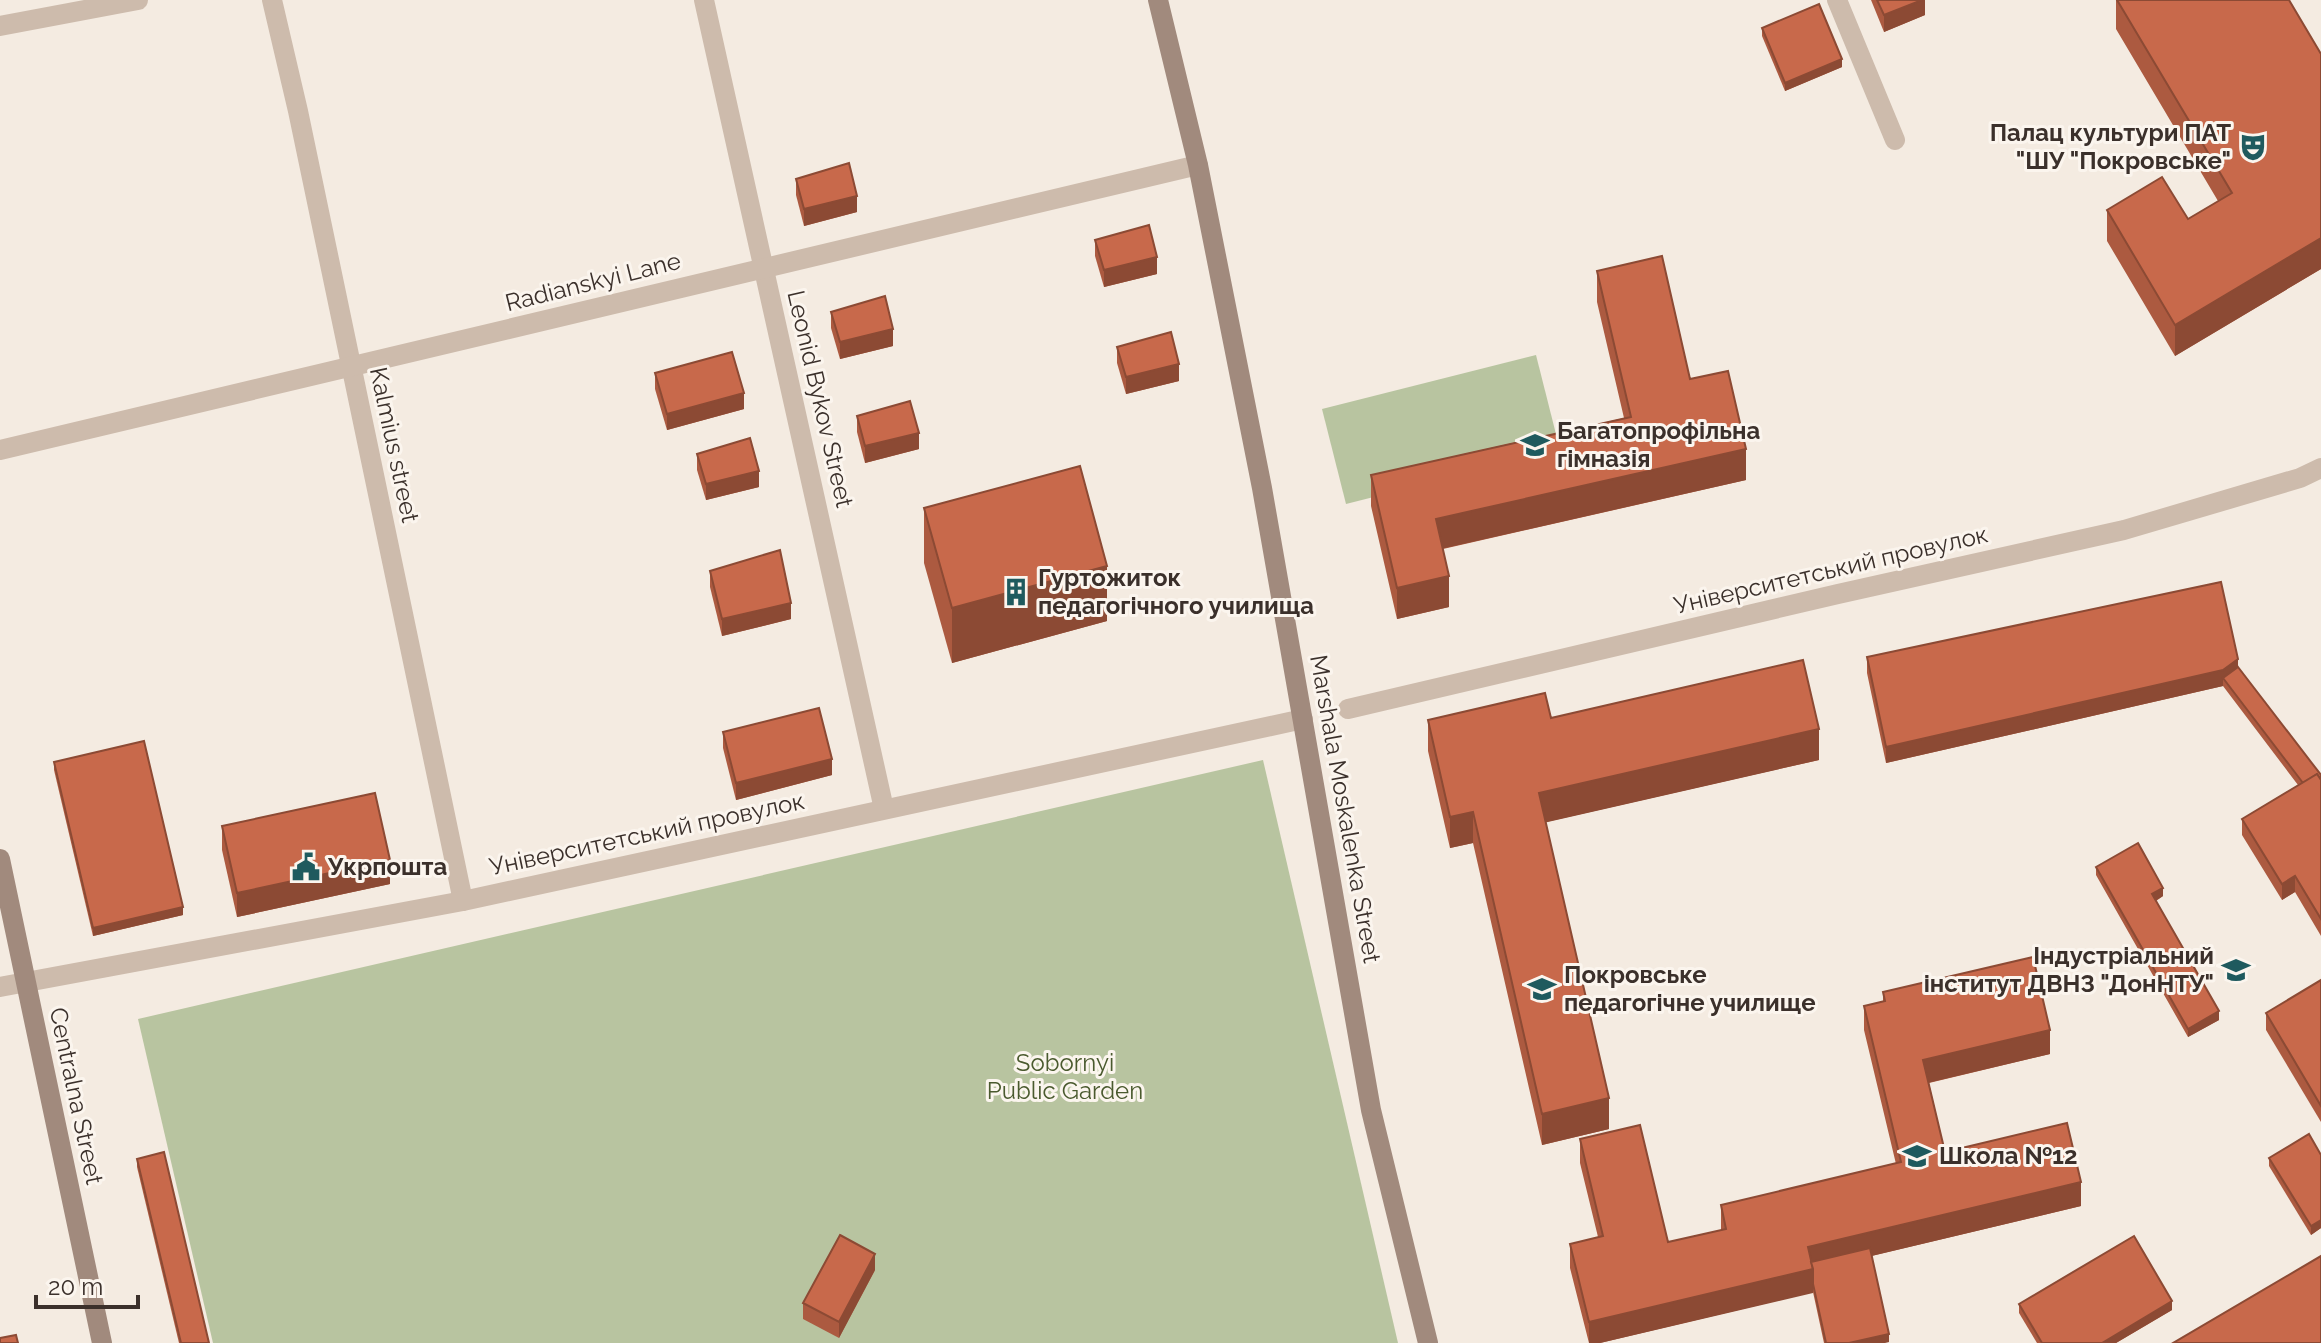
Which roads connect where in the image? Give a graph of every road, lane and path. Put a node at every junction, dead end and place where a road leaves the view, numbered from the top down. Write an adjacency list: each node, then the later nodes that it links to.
1 (138, 0): 6 (street)
2 (272, 0): 10 (street, Kalmius street)
3 (704, 0): 9 (street, Leonid Bykov Street)
4 (1158, 0): 8 (street, Marshala Moskalenka Street)
5 (1837, 0): 7 (street)
6 (0, 26)
7 (1895, 140)
8 (1198, 165): 9 (street, Radianskyi Lane); 14 (street, Marshala Moskalenka Street)
9 (764, 266): 10 (street, Radianskyi Lane); 15 (street, Leonid Bykov Street)
10 (352, 368): 11 (street, Radianskyi Lane); 17 (street, Kalmius street)
11 (0, 450)
12 (2321, 468): 13 (street, Університетський провулок)
13 (1348, 709)
14 (1303, 719): 15 (street, Університетський провулок); 21 (street, Marshala Moskalenka Street)
15 (884, 809): 17 (street, Університетський провулок)
16 (0, 859): 18 (street, Centralna Street)
17 (463, 901): 18 (street, Університетський провулок)
18 (25, 982): 19 (street, Університетський провулок); 20 (street, Centralna Street)
19 (0, 987)
20 (102, 1343)
21 (1428, 1343)

